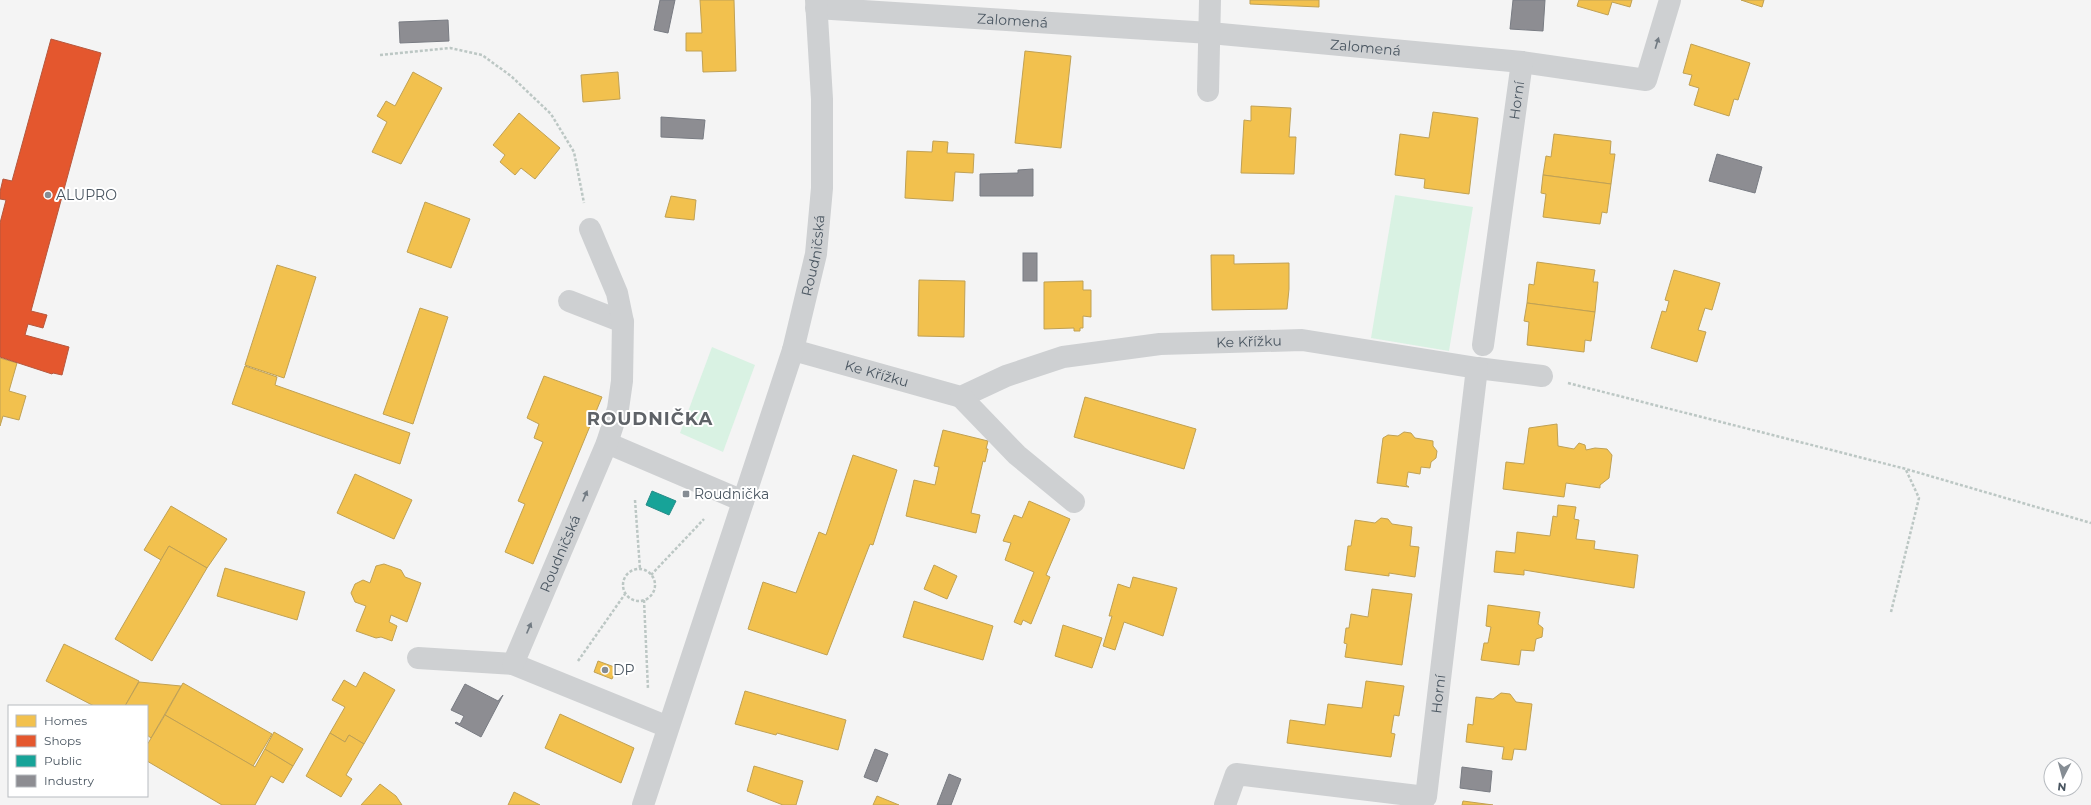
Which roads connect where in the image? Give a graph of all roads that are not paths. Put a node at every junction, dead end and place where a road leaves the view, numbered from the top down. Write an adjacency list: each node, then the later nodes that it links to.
1 (1210, 0): 4 (street)
2 (1670, 0): 5 (street, Horní, one-way to 2)
3 (816, 4): 4 (street, Zalomená); 11 (street, Roudničská)
4 (1210, 33): 5 (street, Zalomená); 6 (street)
5 (1522, 62): 10 (street, Horní)
6 (1208, 91)
7 (590, 229): 9 (street, Roudničská)
8 (569, 301): 9 (street)
9 (623, 322): 15 (street, Roudničská)
10 (1483, 345)
11 (793, 350): 14 (street, Ke Křížku); 16 (street, Roudničská)
12 (1477, 368): 13 (street, Ke Křížku); 14 (street, Ke Křížku); 22 (street, Horní)
13 (1542, 376)
14 (961, 397): 17 (street, Ke Křížku)
15 (607, 443): 16 (street); 19 (street, Roudničská, one-way to 15)
16 (743, 501): 20 (street, Roudničská)
17 (1074, 502)
18 (418, 658): 19 (street)
19 (514, 664): 20 (street)
20 (668, 727): 21 (street, Roudničská)
21 (643, 805)
22 (1225, 805)

